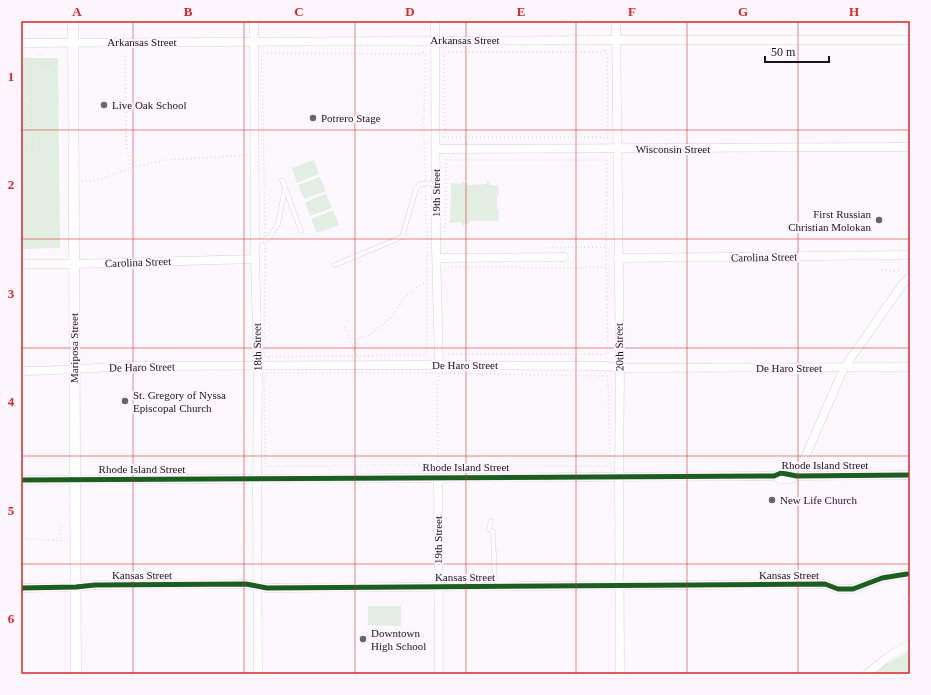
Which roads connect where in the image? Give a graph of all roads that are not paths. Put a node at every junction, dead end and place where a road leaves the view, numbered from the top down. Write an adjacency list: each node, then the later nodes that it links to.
1 (73, 21): 8 (street, Mariposa Street)
2 (254, 21): 9 (street, 18th Street)
3 (435, 21): 7 (street, 19th Street)
4 (616, 21): 5 (street, 20th Street)
5 (616, 40): 6 (street, Arkansas Street); 7 (street, Arkansas Street); 13 (street, 20th Street)
6 (910, 40)
7 (435, 41): 9 (street, Arkansas Street); 12 (street, 19th Street)
8 (72, 42): 9 (street, Arkansas Street); 10 (street, Arkansas Street); 25 (street, Mariposa Street)
9 (254, 42): 18 (street, 18th Street)
10 (21, 43)
11 (910, 147): 13 (street, Wisconsin Street)
12 (436, 149): 13 (street, Wisconsin Street); 15 (street, 19th Street)
13 (617, 149): 22 (street, 20th Street)
14 (282, 180): 16 (lane)
15 (436, 183): 21 (street, 19th Street); 26 (lane)
16 (285, 188): 17 (lane); 18 (lane)
17 (301, 231)
18 (255, 243): 23 (street, 18th Street)
19 (910, 256): 22 (street, Carolina Street)
20 (564, 257): 21 (street)
21 (437, 258): 28 (street, 19th Street)
22 (618, 258): 31 (street, 20th Street)
23 (255, 259): 25 (street, Carolina Street); 29 (street, 18th Street)
24 (21, 264): 25 (street, Carolina Street)
25 (73, 264): 33 (street, Mariposa Street)
26 (335, 265)
27 (910, 277): 32 (street)
28 (439, 365): 29 (street, De Haro Street); 31 (street, De Haro Street)
29 (258, 366): 33 (street, De Haro Street); 39 (street, 18th Street)
30 (910, 367): 32 (street, De Haro Street)
31 (620, 368): 32 (street, De Haro Street); 36 (street, 20th Street)
32 (844, 368): 37 (street)
33 (74, 369): 34 (street, De Haro Street); 41 (street, Mariposa Street)
34 (21, 371)
35 (910, 475): 37 (street, Rhode Island Street)
36 (618, 476): 37 (street, Rhode Island Street); 38 (street, Rhode Island Street); 46 (street, 20th Street)
37 (797, 476)
38 (438, 478): 39 (street, Rhode Island Street); 48 (street, 19th Street)
39 (257, 479): 41 (street, Rhode Island Street); 44 (street, 18th Street)
40 (21, 480): 41 (street, Rhode Island Street)
41 (76, 480): 47 (street, Mariposa Street)
42 (491, 521): 45 (lane)
43 (907, 574): 46 (street, Kansas Street)
44 (257, 586): 47 (street, Kansas Street); 48 (street, Kansas Street); 52 (street, 18th Street)
45 (495, 586): 46 (street, Kansas Street); 48 (street, Kansas Street)
46 (619, 586): 54 (street, 20th Street)
47 (76, 587): 49 (street, Kansas Street); 51 (street, Mariposa Street)
48 (438, 587): 53 (street, 19th Street)
49 (21, 588)
50 (910, 644): 55 (street)
51 (76, 674)
52 (258, 674)
53 (438, 674)
54 (620, 674)
55 (867, 674)

